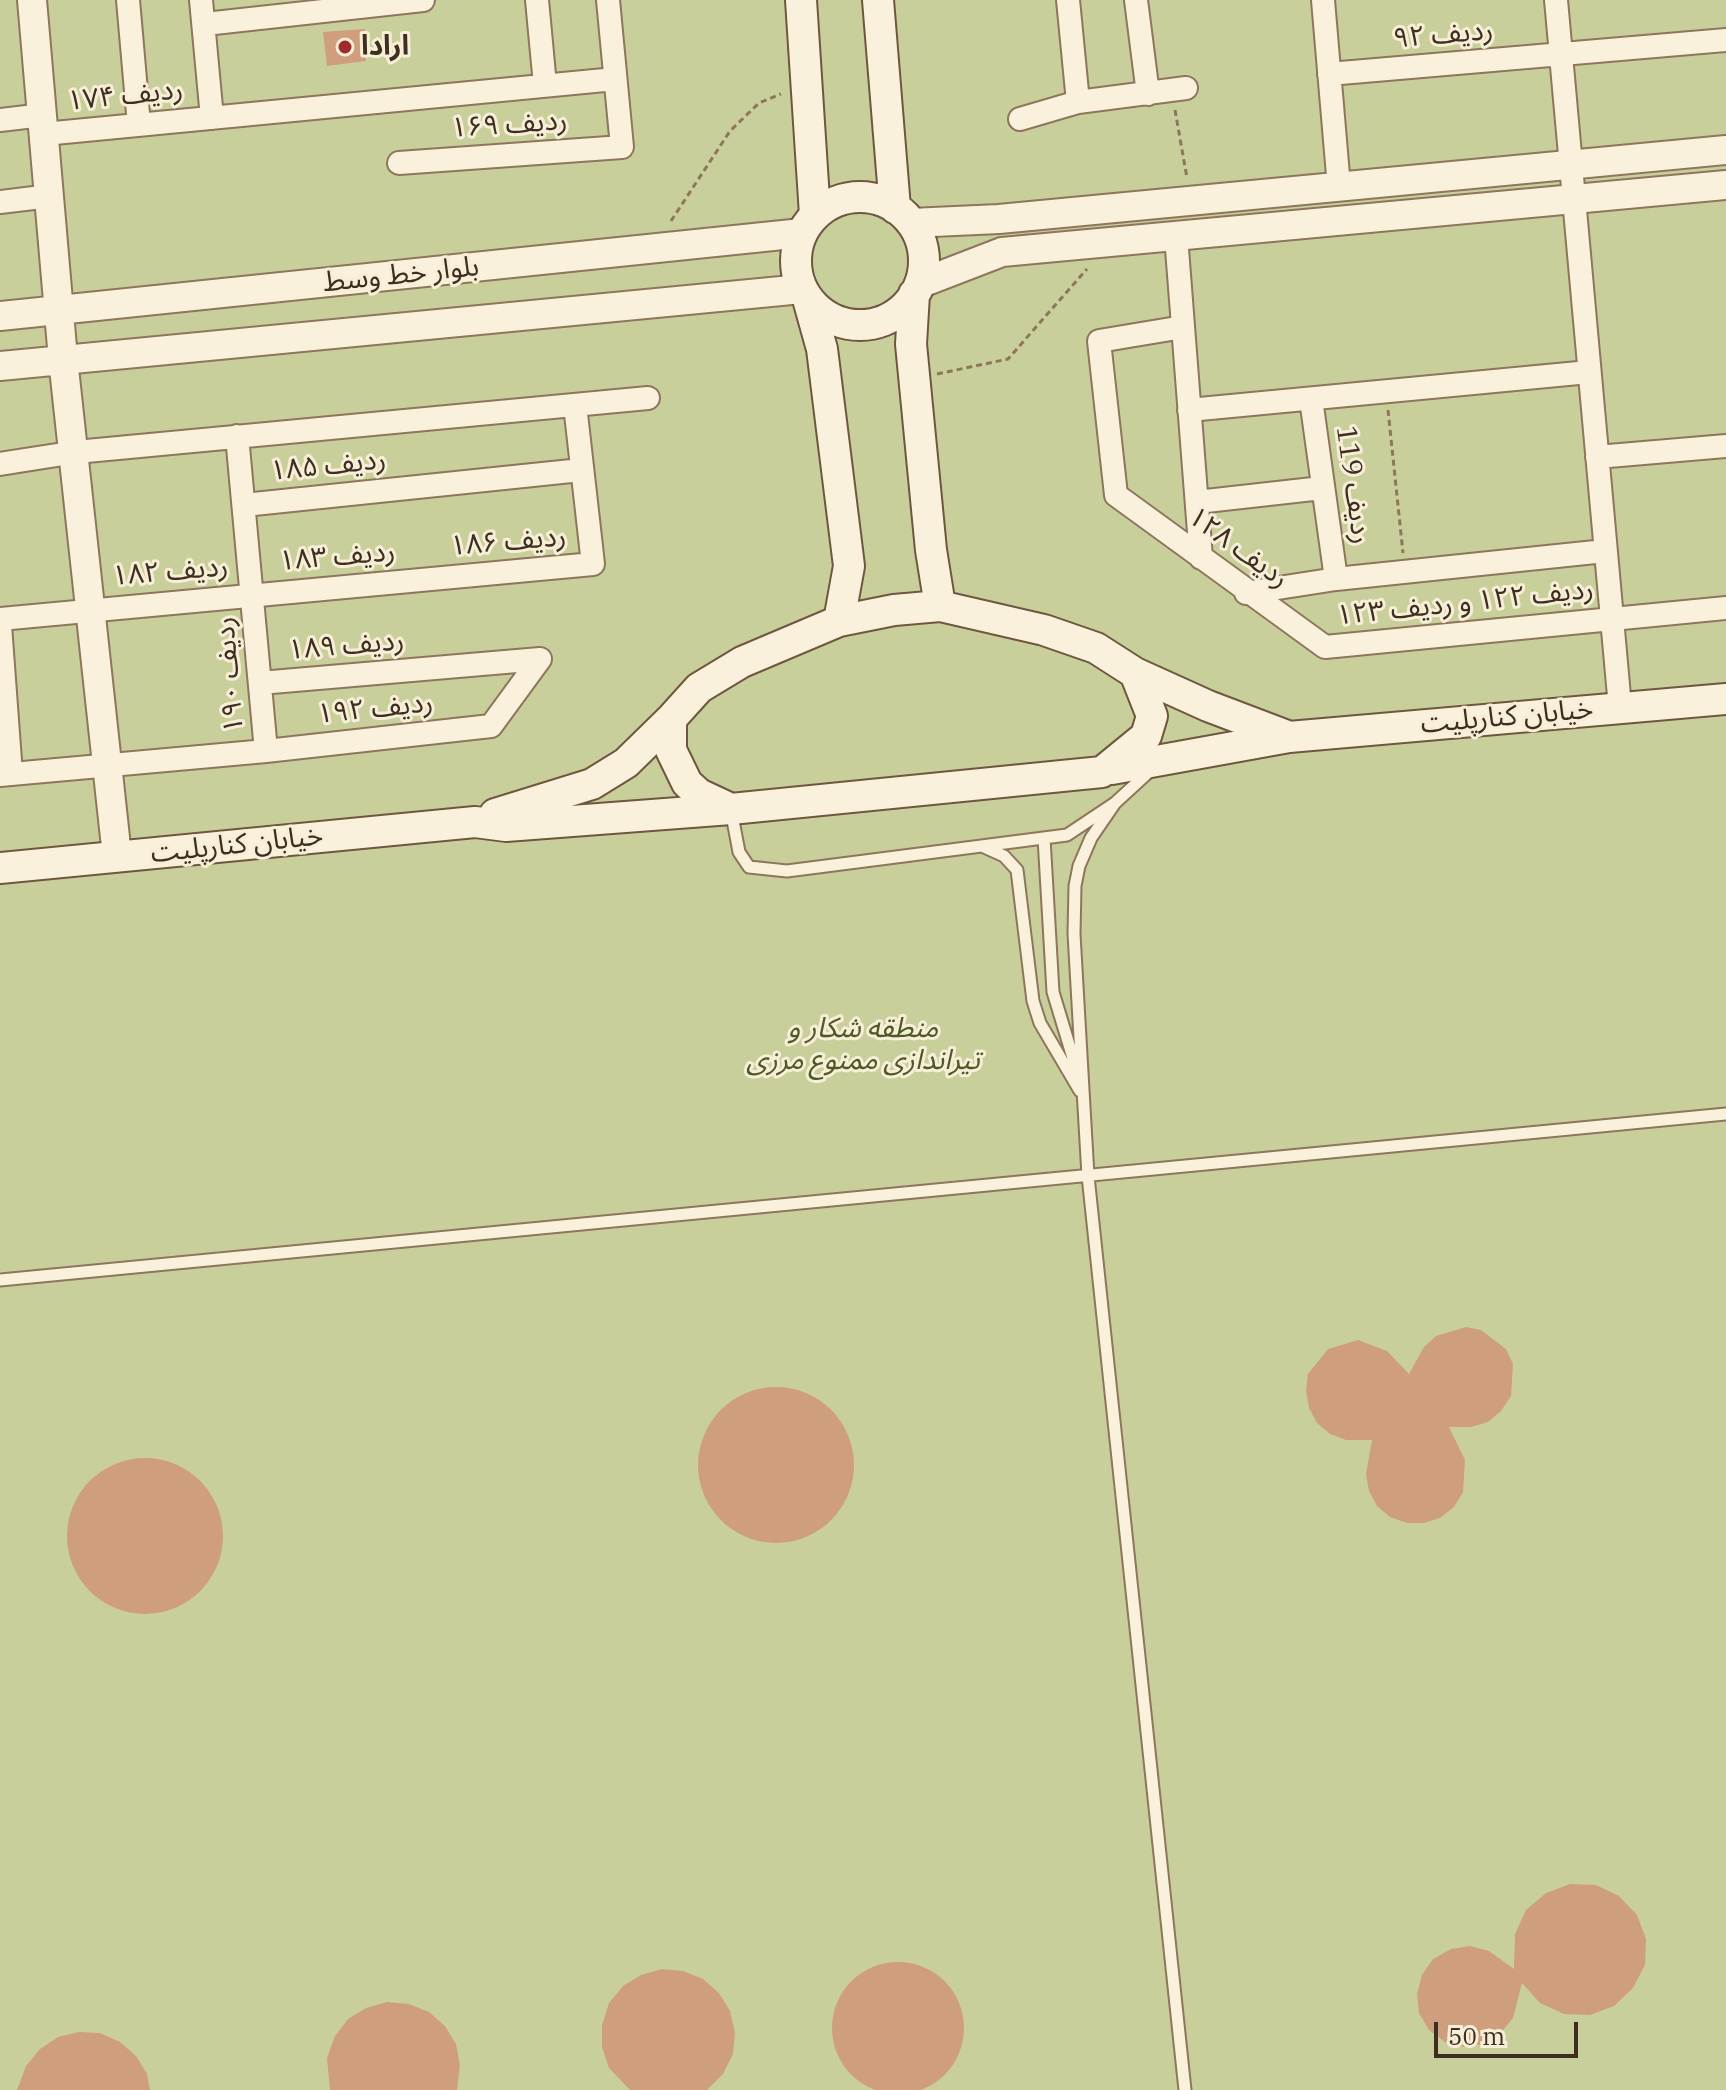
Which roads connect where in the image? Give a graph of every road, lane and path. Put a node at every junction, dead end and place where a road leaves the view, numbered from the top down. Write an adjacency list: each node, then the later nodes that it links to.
1 (32, 0): 26 (street)
2 (128, 0): 27 (street)
3 (201, 0): 13 (street)
4 (423, 0): 13 (street)
5 (537, 0): 18 (street)
6 (608, 0): 17 (street)
7 (801, 0): 20 (main road)
8 (878, 0): 37 (main road)
9 (1068, 0): 22 (street)
10 (1136, 0): 21 (street)
11 (1323, 0): 16 (street)
12 (1556, 0): 15 (street)
13 (205, 24): 23 (street)
14 (1726, 40): 15 (street, ردیف ۹۲)
15 (1561, 55): 16 (street, ردیف ۹۲); 30 (street)
16 (1329, 74): 32 (street)
17 (615, 79): 18 (street, ردیف ۱۷۴); 29 (street, ردیف ۱۶۹)
18 (545, 85): 23 (street, ردیف ۱۷۴)
19 (1179, 90): 21 (street); 35 (path)
20 (809, 91): 38 (main road); 41 (path)
21 (1148, 94): 22 (street)
22 (1078, 102): 24 (street)
23 (212, 118): 27 (street, ردیف ۱۷۴)
24 (1020, 119)
25 (0, 120): 26 (street, ردیف ۱۷۴)
26 (43, 125): 27 (street, ردیف ۱۷۴); 33 (street)
27 (139, 125)
28 (1726, 150): 30 (street)
29 (399, 163)
30 (1572, 165): 32 (street); 34 (street)
31 (1726, 185): 34 (street)
32 (1339, 187): 35 (street)
33 (50, 196): 36 (street); 44 (street)
34 (1575, 199): 39 (street); 49 (street)
35 (1192, 201): 37 (street)
36 (0, 202)
37 (903, 215): 38 (main road); 42 (main road)
38 (808, 224): 41 (street, بلوار خط وسط); 43 (main road)
39 (1176, 236): 40 (street); 46 (street)
40 (1111, 242): 42 (street); 50 (path)
41 (657, 248): 44 (street, بلوار خط وسط)
42 (917, 289): 43 (main road); 50 (main road)
43 (805, 294): 47 (street, بلوار خط وسط); 77 (main road)
44 (60, 310): 45 (street, بلوار خط وسط); 47 (street)
45 (0, 316)
46 (1183, 327): 55 (street); 66 (street, ردیف ۱۲۸)
47 (63, 359): 48 (street, بلوار خط وسط); 58 (street)
48 (0, 366)
49 (1589, 372): 51 (street); 59 (street)
50 (914, 379): 72 (main road)
51 (1386, 391): 53 (street); 67 (path)
52 (648, 398): 54 (street)
53 (1311, 399): 55 (street); 62 (street, ردیف 119)
54 (575, 405): 56 (street); 61 (street)
55 (1189, 410): 63 (street)
56 (237, 436): 58 (street); 64 (street, ردیف ۱۹۰)
57 (1726, 446): 59 (street)
58 (76, 452): 60 (street); 74 (street)
59 (1597, 457): 65 (street)
60 (0, 464)
61 (581, 470): 64 (street, ردیف ۱۸۵); 68 (street, ردیف ۱۸۶)
62 (1322, 488): 63 (street); 69 (street, ردیف 119)
63 (1197, 502): 66 (street)
64 (244, 505): 71 (street, ردیف ۱۹۰)
65 (1605, 551): 67 (street); 76 (street)
66 (1201, 558): 70 (street, ردیف ۱۲۸)
67 (1405, 573): 69 (street)
68 (427, 579): 71 (street, ردیف ۱۸۳)
69 (1336, 579): 70 (street)
70 (1246, 593): 79 (street, ردیف ۱۲۸)
71 (253, 594): 74 (street, ردیف ۱۸۲); 81 (street, ردیف ۱۹۰)
72 (940, 606): 77 (main road, خیابان کنارپلیت); 80 (main road, خیابان کنارپلیت)
73 (1726, 608): 76 (street, ردیف ۱۲۲ و ردیف ۱۲۳)
74 (92, 609): 75 (street, ردیف ۱۸۲); 89 (street)
75 (0, 619)
76 (1610, 619): 79 (street, ردیف ۱۲۲ و ردیف ۱۲۳); 83 (street)
77 (839, 621): 84 (main road, خیابان کنارپلیت)
78 (0, 625): 91 (street)
79 (1325, 647)
80 (1135, 673): 86 (main road, خیابان کنارپلیت); 90 (main road)
81 (260, 683): 85 (street, ردیف ۱۸۹); 87 (street, ردیف ۱۹۰)
82 (1726, 699): 83 (main road, خیابان کنارپلیت)
83 (1620, 707): 86 (main road, خیابان کنارپلیت)
84 (671, 719): 93 (main road); 94 (main road, خیابان کنارپلیت)
85 (491, 726): 87 (street, ردیف ۱۹۲)
86 (1289, 737): 88 (main road, خیابان کنارپلیت)
87 (266, 751): 89 (street, ردیف ۱۹۲)
88 (1162, 758): 90 (main road, خیابان کنارپلیت); 92 (lane)
89 (108, 765): 91 (street, ردیف ۱۹۲); 97 (street)
90 (1102, 772): 93 (main road, خیابان کنارپلیت)
91 (6, 774)
92 (1115, 803): 95 (lane); 99 (lane)
93 (731, 809): 94 (main road, خیابان کنارپلیت); 96 (lane)
94 (475, 822): 97 (main road, خیابان کنارپلیت)
95 (1044, 838): 96 (lane); 99 (lane)
96 (982, 846): 99 (lane)
97 (117, 856): 98 (main road, خیابان کنارپلیت)
98 (0, 868)
99 (1083, 1099): 101 (lane)
100 (1726, 1114): 101 (lane)
101 (1088, 1176): 102 (lane); 103 (lane)
102 (0, 1280)
103 (1185, 2090)

